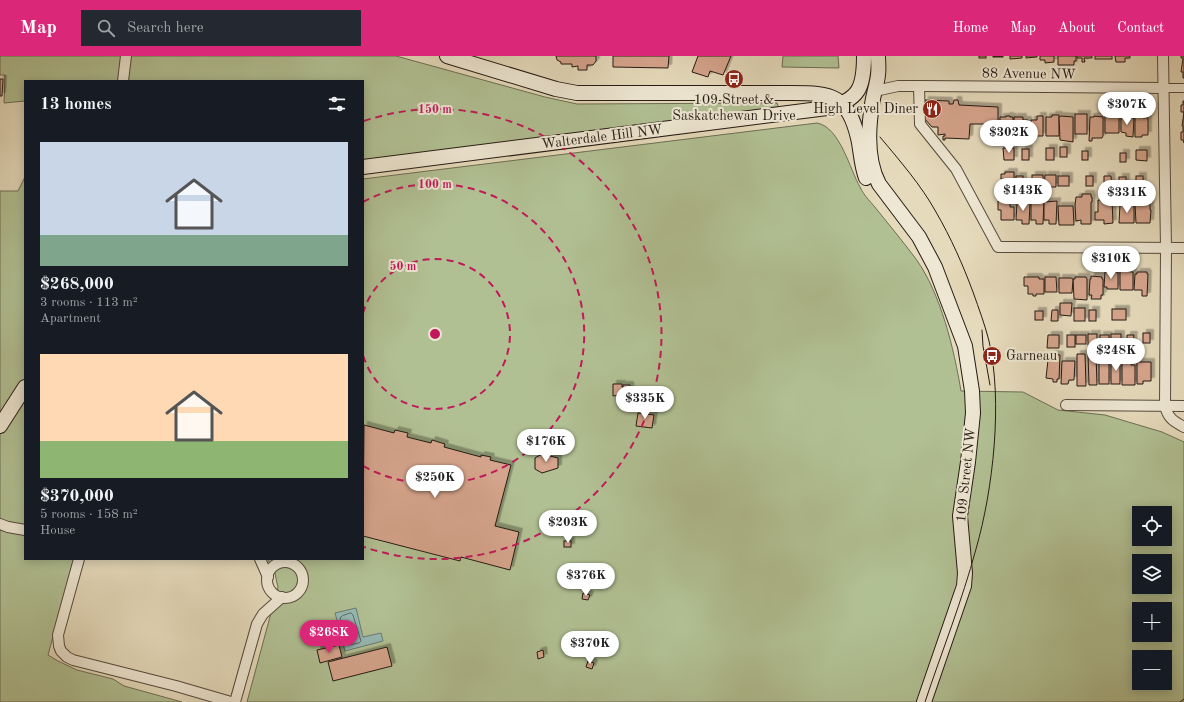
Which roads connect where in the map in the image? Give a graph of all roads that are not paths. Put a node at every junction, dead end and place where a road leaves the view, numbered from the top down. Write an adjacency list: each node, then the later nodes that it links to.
1 (126, 56): 6 (street)
2 (447, 56): 11 (main road)
3 (864, 56): 11 (main road)
4 (878, 56): 10 (main road, 109 Street NW)
5 (1163, 56): 8 (street)
6 (123, 80)
7 (918, 86): 8 (street, 88 Avenue NW); 10 (street, 88 Avenue NW); 13 (street)
8 (1163, 88): 9 (street, 88 Avenue NW); 13 (street)
9 (1184, 88)
10 (875, 91): 15 (main road, 109 Street NW)
11 (841, 103): 12 (main road, Walterdale Hill NW); 15 (main road, 109 Street NW)
12 (364, 167)
13 (1166, 248): 14 (street); 18 (street)
14 (1184, 248)
15 (926, 250): 32 (main road, 109 Street NW)
16 (24, 389): 20 (main road)
17 (1066, 405): 18 (street)
18 (1165, 406): 19 (street); 21 (street)
19 (1184, 406)
20 (0, 426)
21 (1184, 427)
22 (0, 524): 23 (street)
23 (24, 530)
24 (79, 560): 30 (street)
25 (260, 560): 28 (street)
26 (281, 560): 27 (street)
27 (288, 562): 28 (street); 29 (street)
28 (268, 577): 29 (street)
29 (282, 597): 31 (street)
30 (231, 702)
31 (235, 702)
32 (924, 702)

